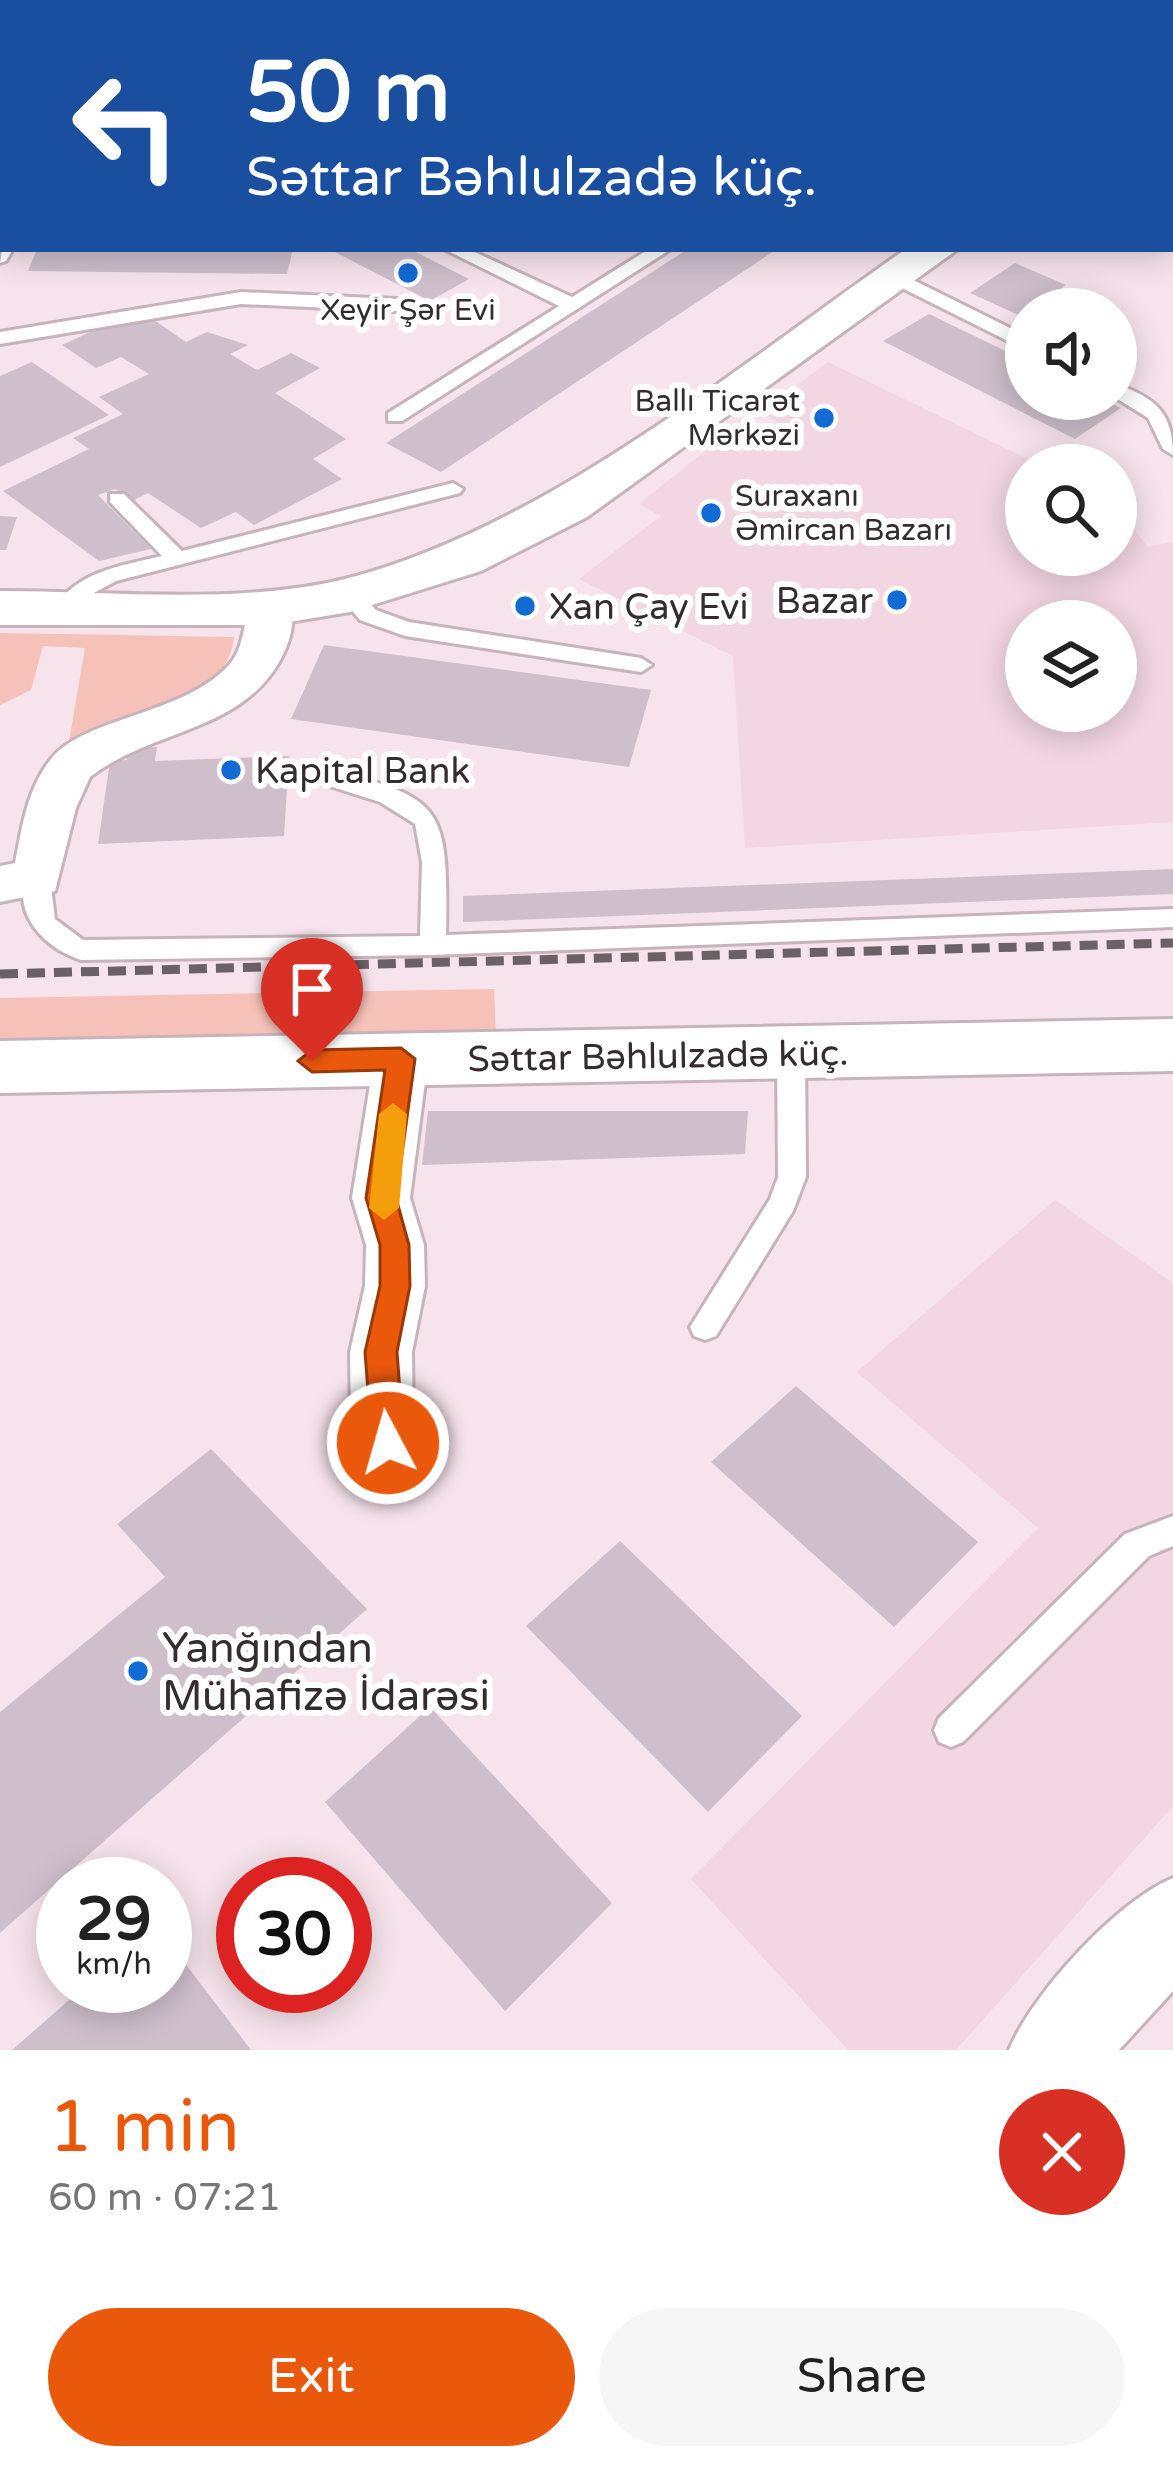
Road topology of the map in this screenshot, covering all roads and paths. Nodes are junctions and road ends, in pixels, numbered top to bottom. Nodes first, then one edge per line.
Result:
1 (459, 252) edge
2 (657, 252) edge
3 (916, 263) edge
4 (573, 305) junction
5 (417, 306) dead end
6 (1005, 329) edge
7 (0, 338) edge
8 (1137, 403) edge
9 (394, 417) dead end
10 (1173, 449) edge
11 (453, 489) dead end
12 (117, 498) dead end
13 (178, 559) junction
14 (350, 595) junction
15 (0, 608) edge
16 (272, 608) junction
17 (64, 610) junction
18 (641, 665) dead end
19 (310, 771) dead end
20 (19, 881) edge
21 (1173, 918) edge
22 (434, 946) junction
23 (1173, 1045) edge
24 (791, 1052) junction
25 (401, 1059) junction
26 (0, 1067) edge
27 (705, 1327) dead end
28 (393, 1467) dead end
29 (1173, 1531) edge
30 (951, 1730) dead end
31 (1173, 1923) edge
32 (1056, 2050) edge

1 - 4 lane
2 - 4 lane
3 - 6 lane
3 - 14 street
4 - 9 lane
5 - 7 lane
8 - 10 lane
11 - 13 lane
12 - 13 lane
13 - 17 lane
14 - 16 street
14 - 18 lane
15 - 17 street
16 - 17 street
16 - 20 street
19 - 22 lane
20 - 22 lane
21 - 22 lane
23 - 24 street, Səttar Bəhlulzadə küç.
24 - 25 street, Səttar Bəhlulzadə küç.
24 - 27 lane
25 - 26 street, Səttar Bəhlulzadə küç.
25 - 28 street
29 - 30 lane
31 - 32 street

